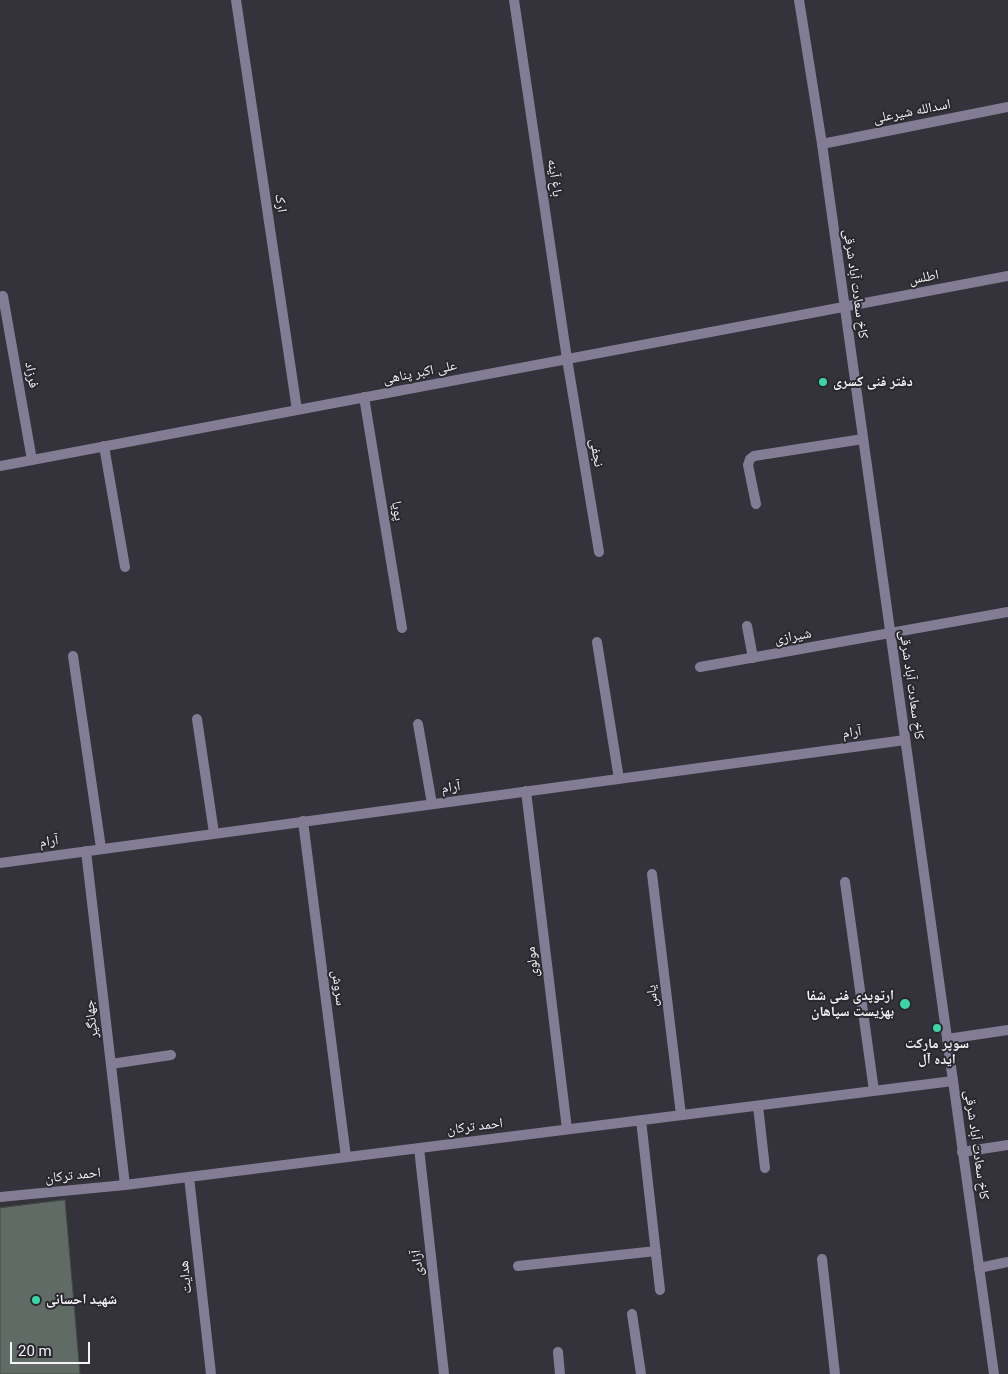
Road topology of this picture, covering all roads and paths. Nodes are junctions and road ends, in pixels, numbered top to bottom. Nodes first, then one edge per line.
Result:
1 (236, 0) edge
2 (514, 0) edge
3 (798, 0) edge
4 (1008, 107) edge
5 (822, 144) junction
6 (1008, 279) edge
7 (2, 296) dead end
8 (844, 307) junction
9 (567, 359) junction
10 (364, 397) junction
11 (297, 410) junction
12 (863, 439) junction
13 (104, 446) junction
14 (32, 460) junction
15 (0, 466) edge
16 (756, 504) dead end
17 (599, 552) dead end
18 (125, 567) dead end
19 (1008, 612) edge
20 (747, 626) dead end
21 (402, 628) dead end
22 (890, 634) junction
23 (597, 642) dead end
24 (74, 656) dead end
25 (753, 658) junction
26 (700, 667) dead end
27 (197, 719) dead end
28 (418, 724) dead end
29 (905, 740) junction
30 (619, 779) junction
31 (526, 791) junction
32 (432, 804) junction
33 (303, 821) junction
34 (214, 834) junction
35 (101, 848) junction
36 (86, 851) junction
37 (0, 863) edge
38 (652, 874) dead end
39 (845, 882) dead end
40 (1008, 1030) edge
41 (947, 1039) junction
42 (171, 1056) dead end
43 (111, 1064) junction
44 (953, 1081) junction
45 (874, 1091) junction
46 (758, 1106) junction
47 (680, 1116) junction
48 (640, 1120) junction
49 (567, 1129) junction
50 (1008, 1145) edge
51 (419, 1148) junction
52 (962, 1152) junction
53 (346, 1157) junction
54 (765, 1168) dead end
55 (189, 1177) junction
56 (125, 1185) junction
57 (0, 1197) edge
58 (656, 1251) junction
59 (822, 1259) dead end
60 (1008, 1262) edge
61 (518, 1266) dead end
62 (979, 1268) junction
63 (660, 1290) dead end
64 (632, 1314) dead end
65 (558, 1352) dead end
66 (211, 1374) edge
67 (444, 1374) edge
68 (560, 1374) edge
69 (640, 1374) edge
70 (835, 1374) edge
71 (994, 1374) edge

1 - 11 street, ارک
2 - 9 street, باغ آینه
3 - 5 street, کاخ سعادت آباد شرقی
4 - 5 street, اسدالله شیرعلی
5 - 8 street, کاخ سعادت آباد شرقی
6 - 8 street, اطلس
7 - 14 street, فرزاد
8 - 9 street, علی اکبر پناهی
8 - 12 street, کاخ سعادت آباد شرقی
9 - 10 street, علی اکبر پناهی
9 - 17 street, نجفی
10 - 11 street, علی اکبر پناهی
10 - 21 street, پویا
11 - 13 street, علی اکبر پناهی
12 - 16 street
12 - 22 street, کاخ سعادت آباد شرقی
13 - 14 street, علی اکبر پناهی
13 - 18 street
14 - 15 street, علی اکبر پناهی
19 - 22 street, شیرازی
20 - 25 street
22 - 25 street, شیرازی
22 - 29 street, کاخ سعادت آباد شرقی
23 - 30 street
24 - 35 street
25 - 26 street, شیرازی
27 - 34 street
28 - 32 street
29 - 30 street, آرام
29 - 41 street, کاخ سعادت آباد شرقی
30 - 31 street, آرام
31 - 32 street, آرام
31 - 49 street, مولوی
32 - 33 street, آرام
33 - 34 street, آرام
33 - 53 street, سروش
34 - 35 street, آرام
35 - 36 street, آرام
36 - 37 street, آرام
36 - 43 street, جهانگیر
38 - 47 street, یاس
39 - 45 street
40 - 41 street
41 - 44 street, کاخ سعادت آباد شرقی
42 - 43 street
43 - 56 street, جهانگیر
44 - 45 street, احمد ترکان
44 - 52 street, کاخ سعادت آباد شرقی
45 - 46 street, احمد ترکان
46 - 47 street, احمد ترکان
46 - 54 street
47 - 48 street, احمد ترکان
48 - 49 street, احمد ترکان
48 - 58 street
49 - 51 street, احمد ترکان
50 - 52 street
51 - 53 street, احمد ترکان
51 - 67 street, آزادی
52 - 62 street, کاخ سعادت آباد شرقی
53 - 55 street, احمد ترکان
55 - 56 street, احمد ترکان
55 - 66 street, هدایت
56 - 57 street, احمد ترکان
58 - 61 street
58 - 63 street
59 - 70 street
60 - 62 street
62 - 71 street, کاخ سعادت آباد شرقی
64 - 69 street
65 - 68 street

